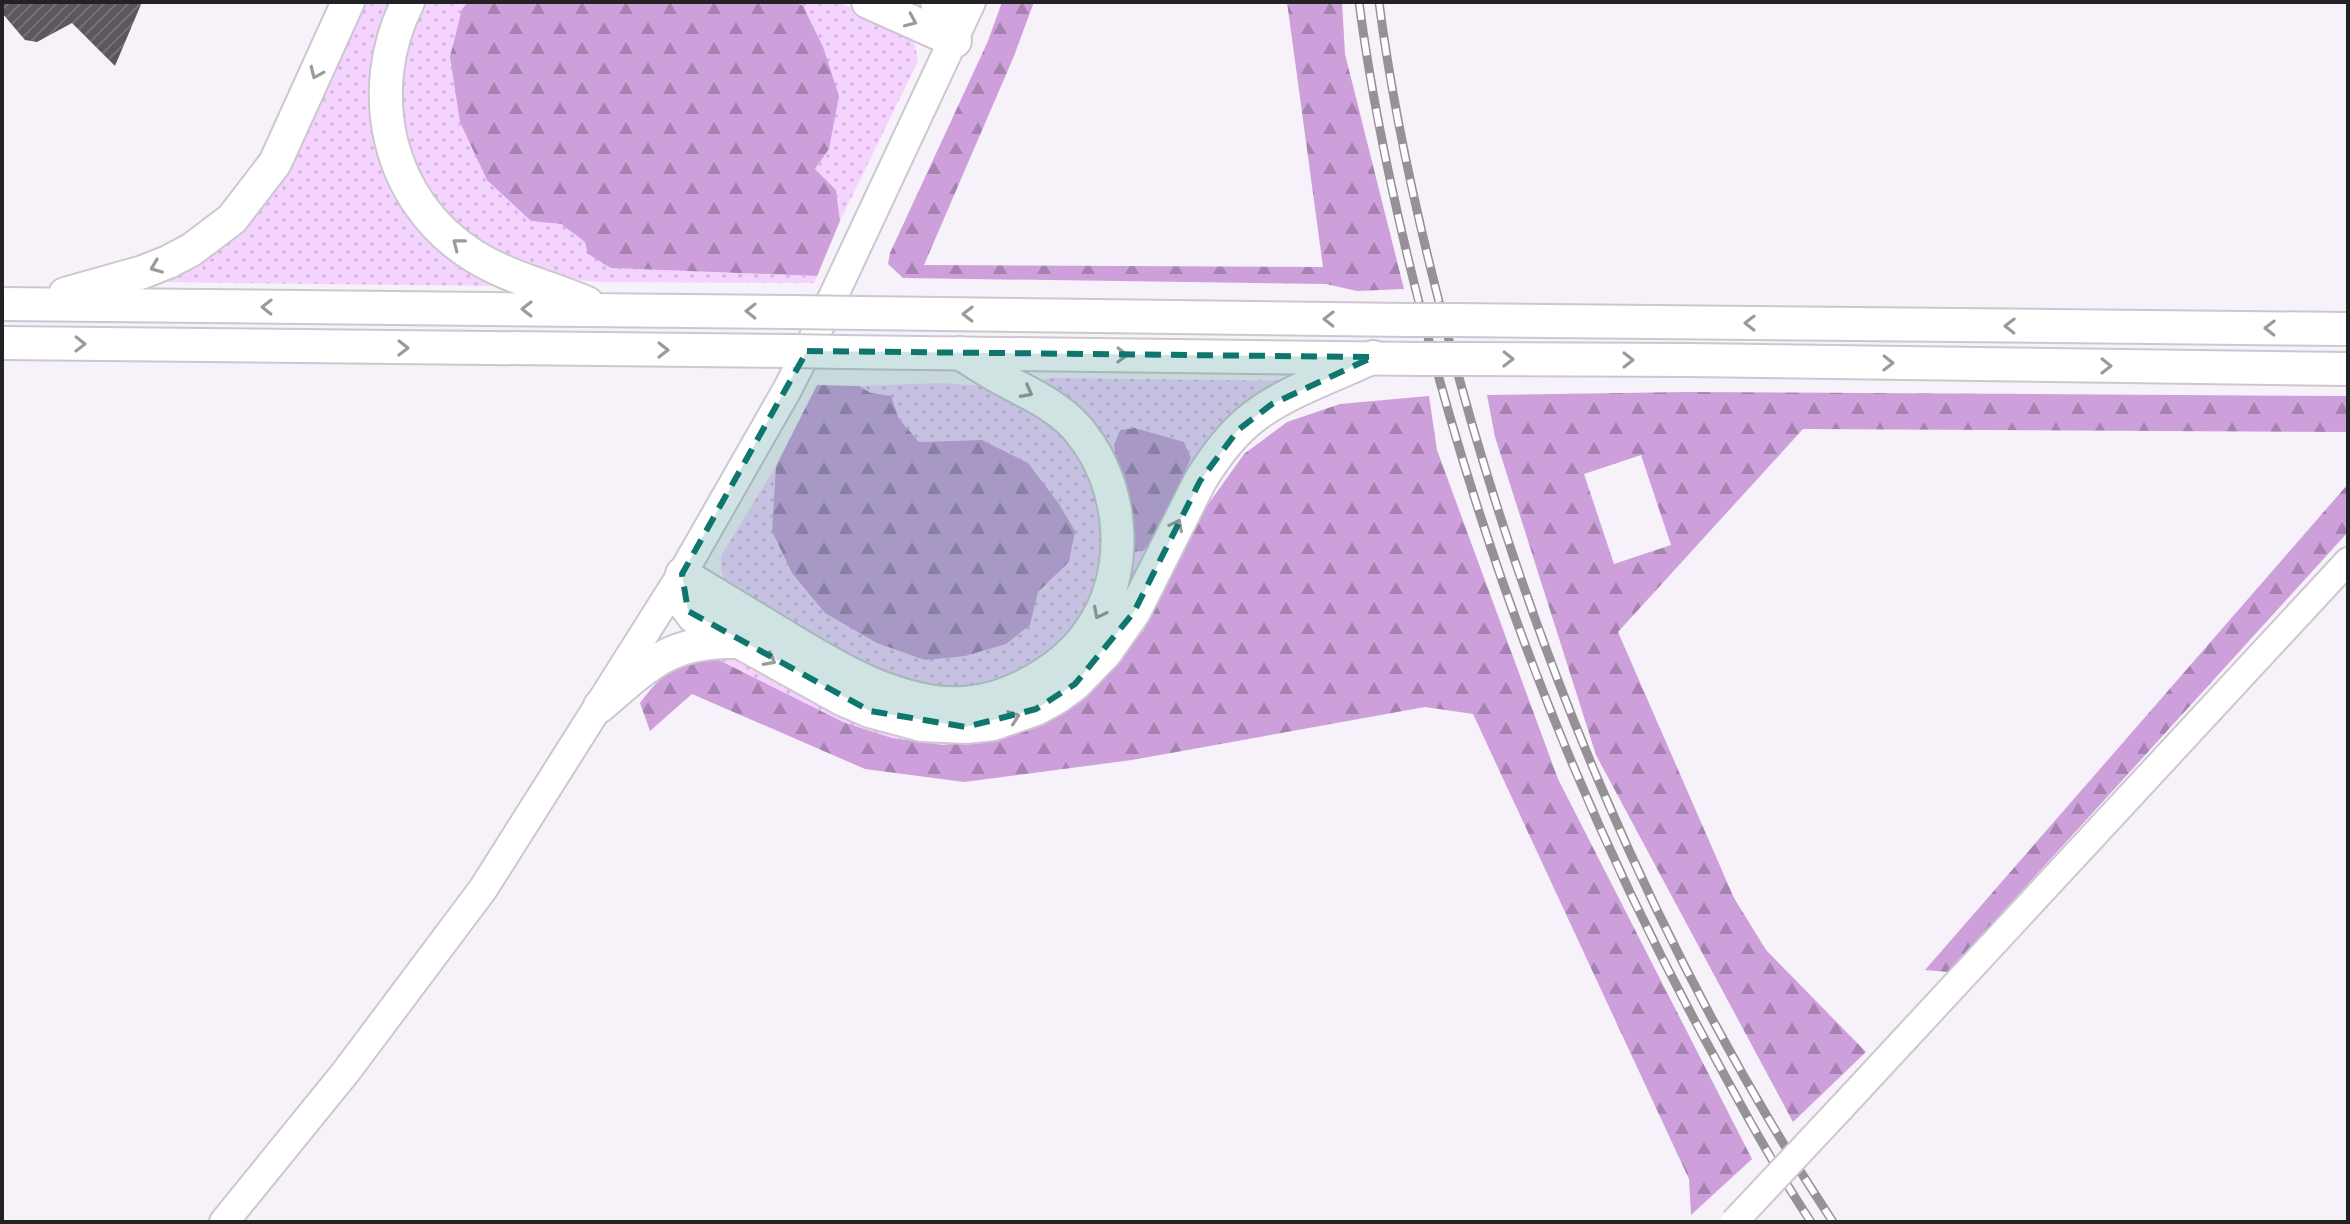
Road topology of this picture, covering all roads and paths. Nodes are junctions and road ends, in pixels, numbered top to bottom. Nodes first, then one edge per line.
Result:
1 (348, 2) edge
2 (408, 2) edge
3 (868, 2) edge
4 (937, 2) edge
5 (971, 2) edge
6 (955, 41) junction
7 (17, 304) edge
8 (605, 310) junction
9 (2348, 329) edge
10 (2, 343) edge
11 (960, 353) junction
12 (1373, 357) junction
13 (2348, 369) edge
14 (2348, 561) edge
15 (682, 574) junction
16 (736, 642) junction
17 (600, 706) junction
18 (224, 1222) edge
19 (1734, 1222) edge

1 -> 7 highway
8 -> 2 highway
3 -> 6 highway
4 - 6 highway
5 - 6 main road
6 - 15 main road
8 -> 7 highway
9 -> 8 highway, bridge
10 -> 11 highway, bridge
11 -> 12 highway
11 -> 15 highway
12 -> 13 highway, bridge
16 -> 12 highway
14 - 19 street, bridge
15 - 16 highway
15 - 17 main road
16 - 17 highway
17 - 18 main road

